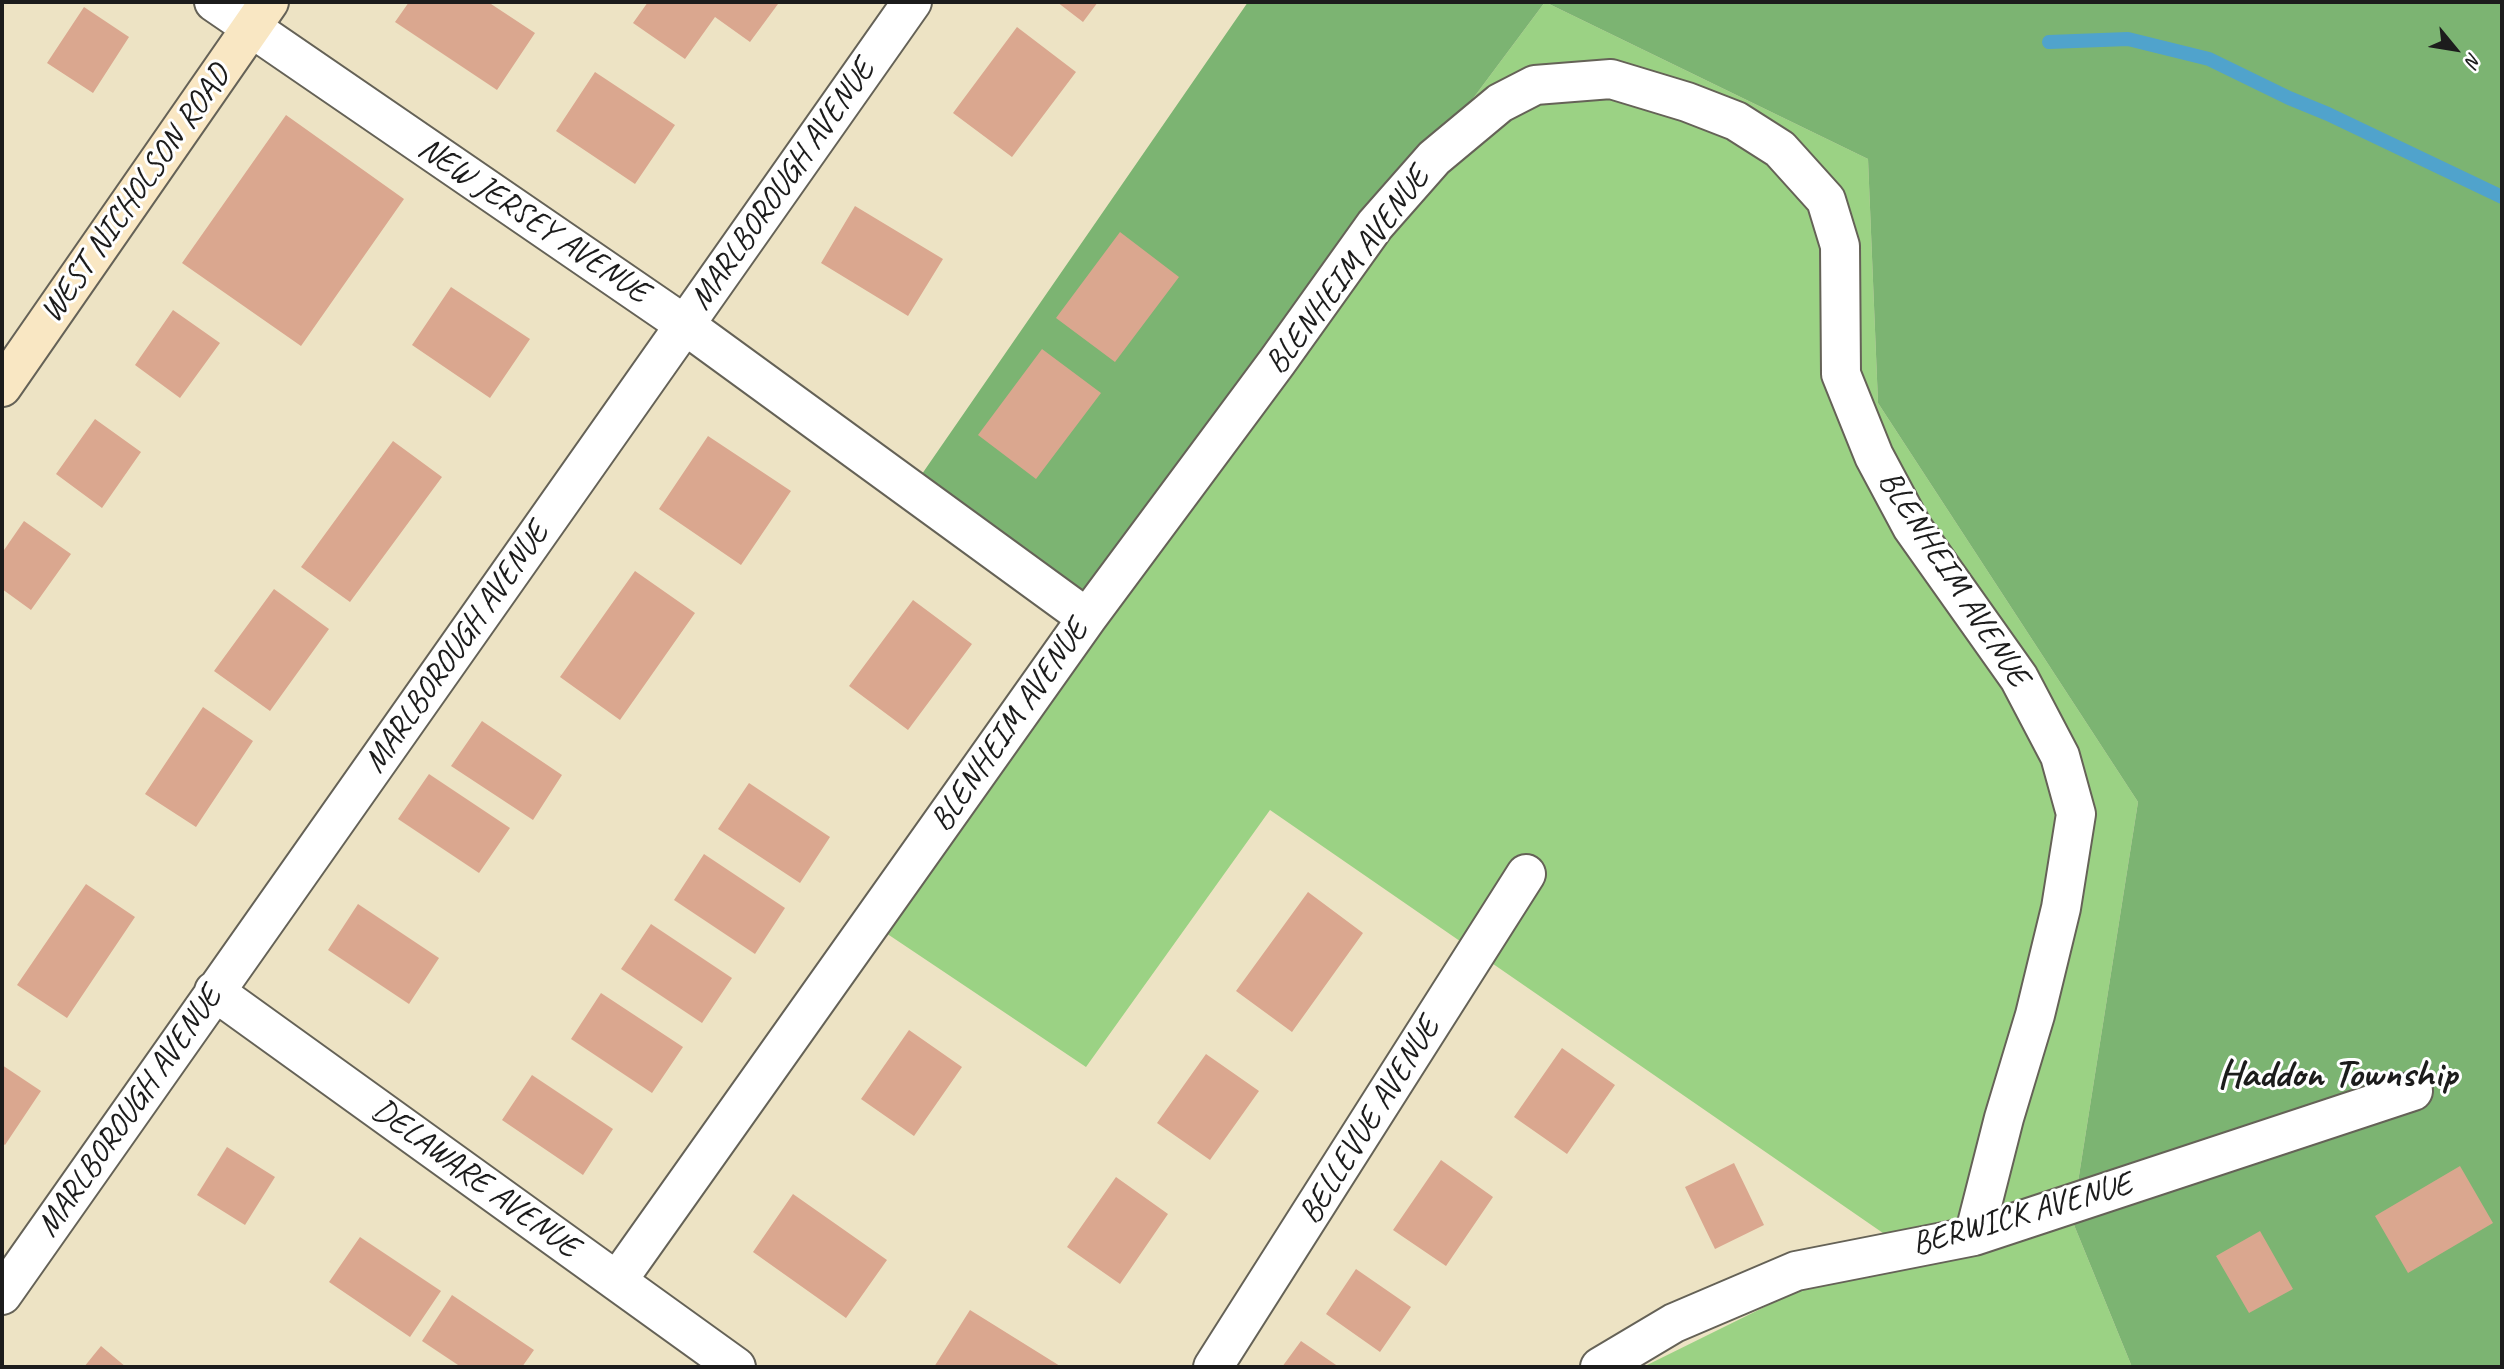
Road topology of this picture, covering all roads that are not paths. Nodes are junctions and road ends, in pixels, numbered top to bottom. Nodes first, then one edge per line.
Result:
1 (214, 2) edge
2 (912, 2) edge
3 (260, 15) edge
4 (685, 325) junction
5 (2, 387) edge
6 (1087, 618) junction
7 (1526, 874) dead end
8 (215, 991) junction
9 (2413, 1091) dead end
10 (1974, 1236) junction
11 (617, 1281) junction
12 (2, 1295) edge
13 (736, 1367) edge
14 (1213, 1367) edge
15 (1600, 1367) edge

1 - 3 street, NEW JERSEY AVENUE
2 - 4 street, MARLBOROUGH AVENUE
3 - 4 street, NEW JERSEY AVENUE
3 - 5 main road, WEST NICHOLSON ROAD
4 - 6 street, NEW JERSEY AVENUE
4 - 8 street, MARLBOROUGH AVENUE
6 - 10 street, BLENHEIM AVENUE
6 - 11 street, BLENHEIM AVENUE
7 - 14 street, BELLEVUE AVENUE
8 - 11 street, DELAWARE AVENUE
8 - 12 street, MARLBOROUGH AVENUE
9 - 10 street, BERWICK AVENUE
10 - 15 street, BERWICK AVENUE
11 - 13 street, DELAWARE AVENUE

